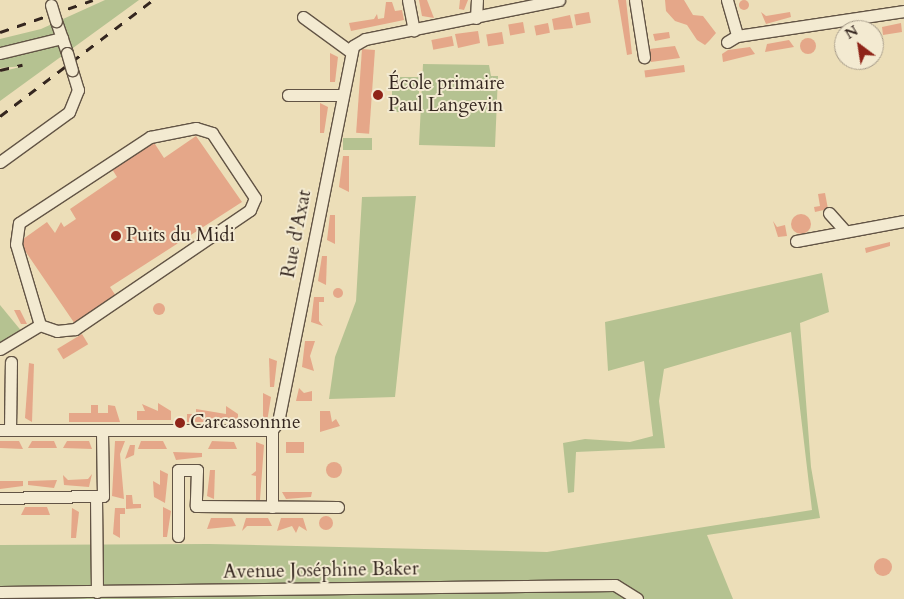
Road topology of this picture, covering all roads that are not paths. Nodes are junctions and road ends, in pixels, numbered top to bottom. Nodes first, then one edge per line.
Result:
1 (408, 0) edge
2 (477, 0) edge
3 (559, 0) edge
4 (635, 0) edge
5 (727, 0) edge
6 (50, 3) edge
7 (904, 11) edge
8 (303, 17) dead end
9 (476, 18) junction
10 (414, 30) junction
11 (62, 38) junction
12 (353, 48) junction
13 (0, 53) edge
14 (644, 57) dead end
15 (288, 95) dead end
16 (343, 95) junction
17 (0, 162) edge
18 (829, 213) dead end
19 (904, 221) edge
20 (844, 231) junction
21 (796, 241) dead end
22 (40, 324) junction
23 (0, 349) edge
24 (11, 362) dead end
25 (5, 430) edge
26 (272, 430) junction
27 (102, 431) junction
28 (96, 496) junction
29 (0, 498) edge
30 (178, 506) junction
31 (196, 506) junction
32 (272, 506) junction
33 (338, 507) dead end
34 (178, 536) dead end
35 (481, 587) junction
36 (0, 592) edge
37 (93, 592) junction
38 (480, 599) edge
39 (636, 599) edge

1 - 10 street
2 - 9 street
3 - 9 street
4 - 14 street
5 - 7 street
6 - 11 street, bridge
8 - 12 street
9 - 10 street
10 - 12 street
11 - 13 street
11 - 17 street, bridge
12 - 16 street, Rue d'Axat
15 - 16 street
16 - 26 street, Rue d'Axat
18 - 20 street
19 - 20 street
20 - 21 street
22 - 22 street
22 - 23 street
24 - 25 street
25 - 27 street
26 - 27 street
26 - 32 street
27 - 28 street
28 - 29 street
28 - 37 street
30 - 31 street
30 - 31 street
30 - 34 street
31 - 32 street
32 - 33 street
35 - 37 street, Avenue Joséphine Baker
35 - 38 street
35 - 39 street, Avenue Joséphine Baker
36 - 37 street, Avenue Joséphine Baker

